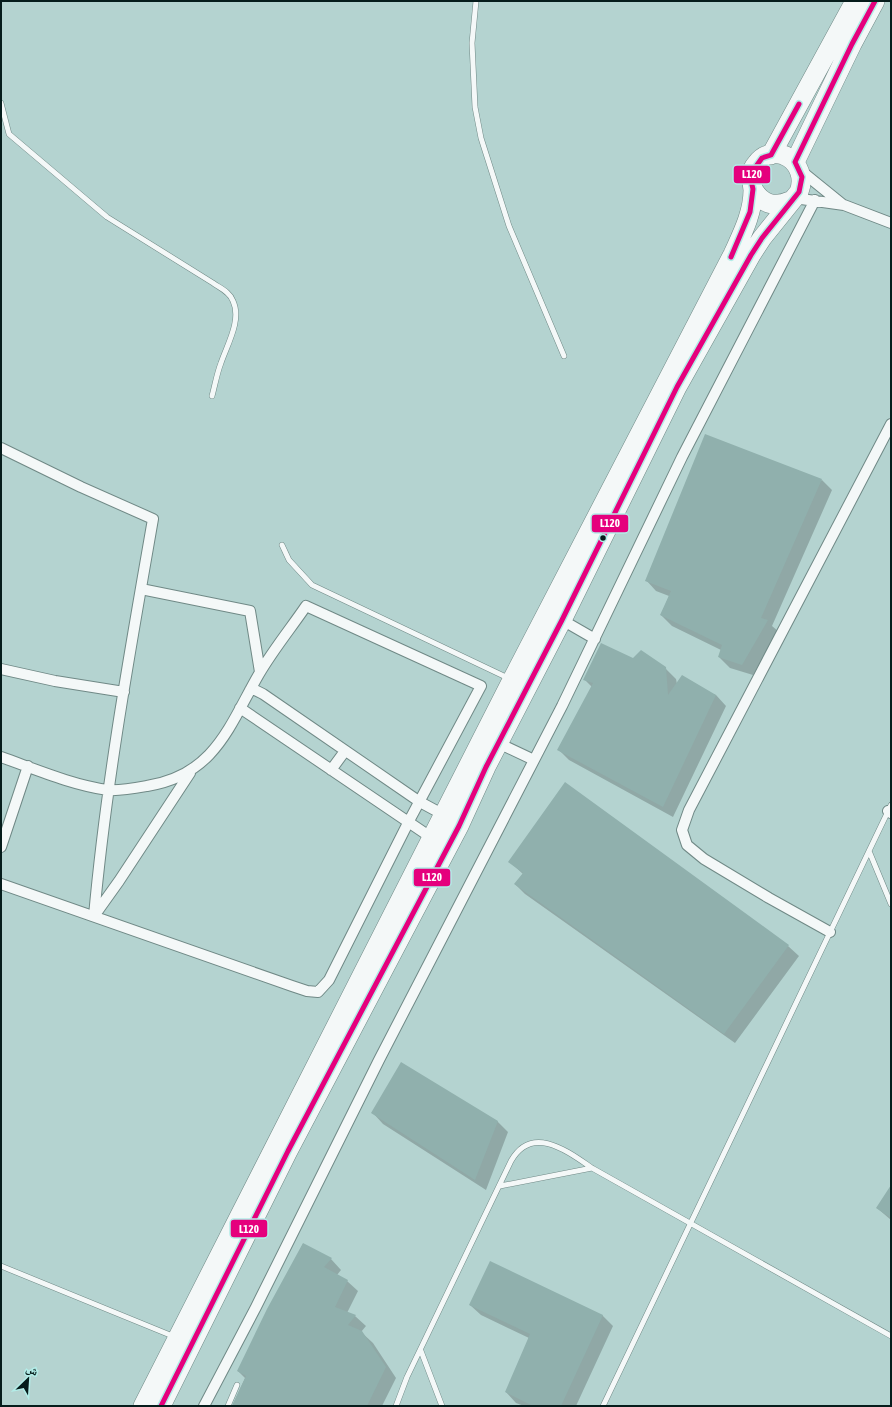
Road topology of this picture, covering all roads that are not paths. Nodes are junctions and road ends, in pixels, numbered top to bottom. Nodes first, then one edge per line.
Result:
1 (476, 1) edge
2 (855, 1) edge
3 (874, 1) edge
4 (1, 103) edge
5 (771, 155) junction
6 (798, 166) junction
7 (753, 189) junction
8 (792, 200) junction
9 (815, 200) junction
10 (844, 205) junction
11 (891, 223) edge
12 (564, 356) dead end
13 (212, 396) dead end
14 (891, 424) edge
15 (1, 448) edge
16 (282, 545) dead end
17 (141, 589) junction
18 (562, 620) junction
19 (595, 639) junction
20 (1, 670) edge
21 (260, 672) junction
22 (512, 680) junction
23 (250, 690) junction
24 (124, 692) junction
25 (240, 708) junction
26 (498, 743) junction
27 (345, 751) junction
28 (1, 757) edge
29 (534, 760) junction
30 (28, 766) junction
31 (331, 770) junction
32 (190, 772) junction
33 (110, 790) junction
34 (420, 802) junction
35 (890, 810) edge
36 (444, 815) junction
37 (409, 821) junction
38 (432, 838) junction
39 (1, 847) edge
40 (869, 851) junction
41 (1, 884) edge
42 (891, 904) edge
43 (94, 916) junction
44 (830, 932) junction
45 (592, 1168) junction
46 (500, 1186) junction
47 (691, 1223) junction
48 (1, 1266) edge
49 (891, 1336) edge
50 (178, 1338) junction
51 (421, 1351) junction
52 (238, 1385) dead end
53 (143, 1406) edge
54 (161, 1406) edge
55 (204, 1406) edge
56 (228, 1406) edge
57 (396, 1406) edge
58 (442, 1406) edge
59 (603, 1406) edge

1 - 12 lane
2 - 5 highway
3 - 6 highway
4 - 13 lane
5 - 6 highway
5 - 7 highway
6 - 8 highway
6 - 10 street
7 - 8 highway
7 - 22 highway
8 - 9 street
8 - 18 highway
9 - 10 street
9 - 19 street
10 - 11 street
14 - 44 street
15 - 17 street
16 - 22 lane
17 - 21 street
17 - 24 street
18 - 19 street
18 - 26 highway
19 - 29 street
20 - 24 street
21 - 23 street
21 - 34 street
22 - 36 highway
23 - 25 street
23 - 27 street
24 - 33 street
25 - 31 street
25 - 32 street
26 - 29 street
26 - 54 highway
27 - 31 street
27 - 34 street
28 - 30 street
29 - 55 street
30 - 33 street
30 - 39 street
31 - 37 street
32 - 33 street
32 - 43 street
33 - 43 street
34 - 36 street
34 - 37 street
35 - 40 lane
36 - 38 highway
37 - 38 street
37 - 43 street
38 - 50 highway
40 - 42 lane
40 - 44 lane
41 - 43 street
44 - 47 lane
45 - 46 lane
45 - 46 lane
45 - 47 lane
46 - 51 lane
47 - 49 lane
47 - 59 lane
48 - 50 lane
50 - 53 highway
51 - 57 lane
51 - 58 lane
52 - 56 lane

